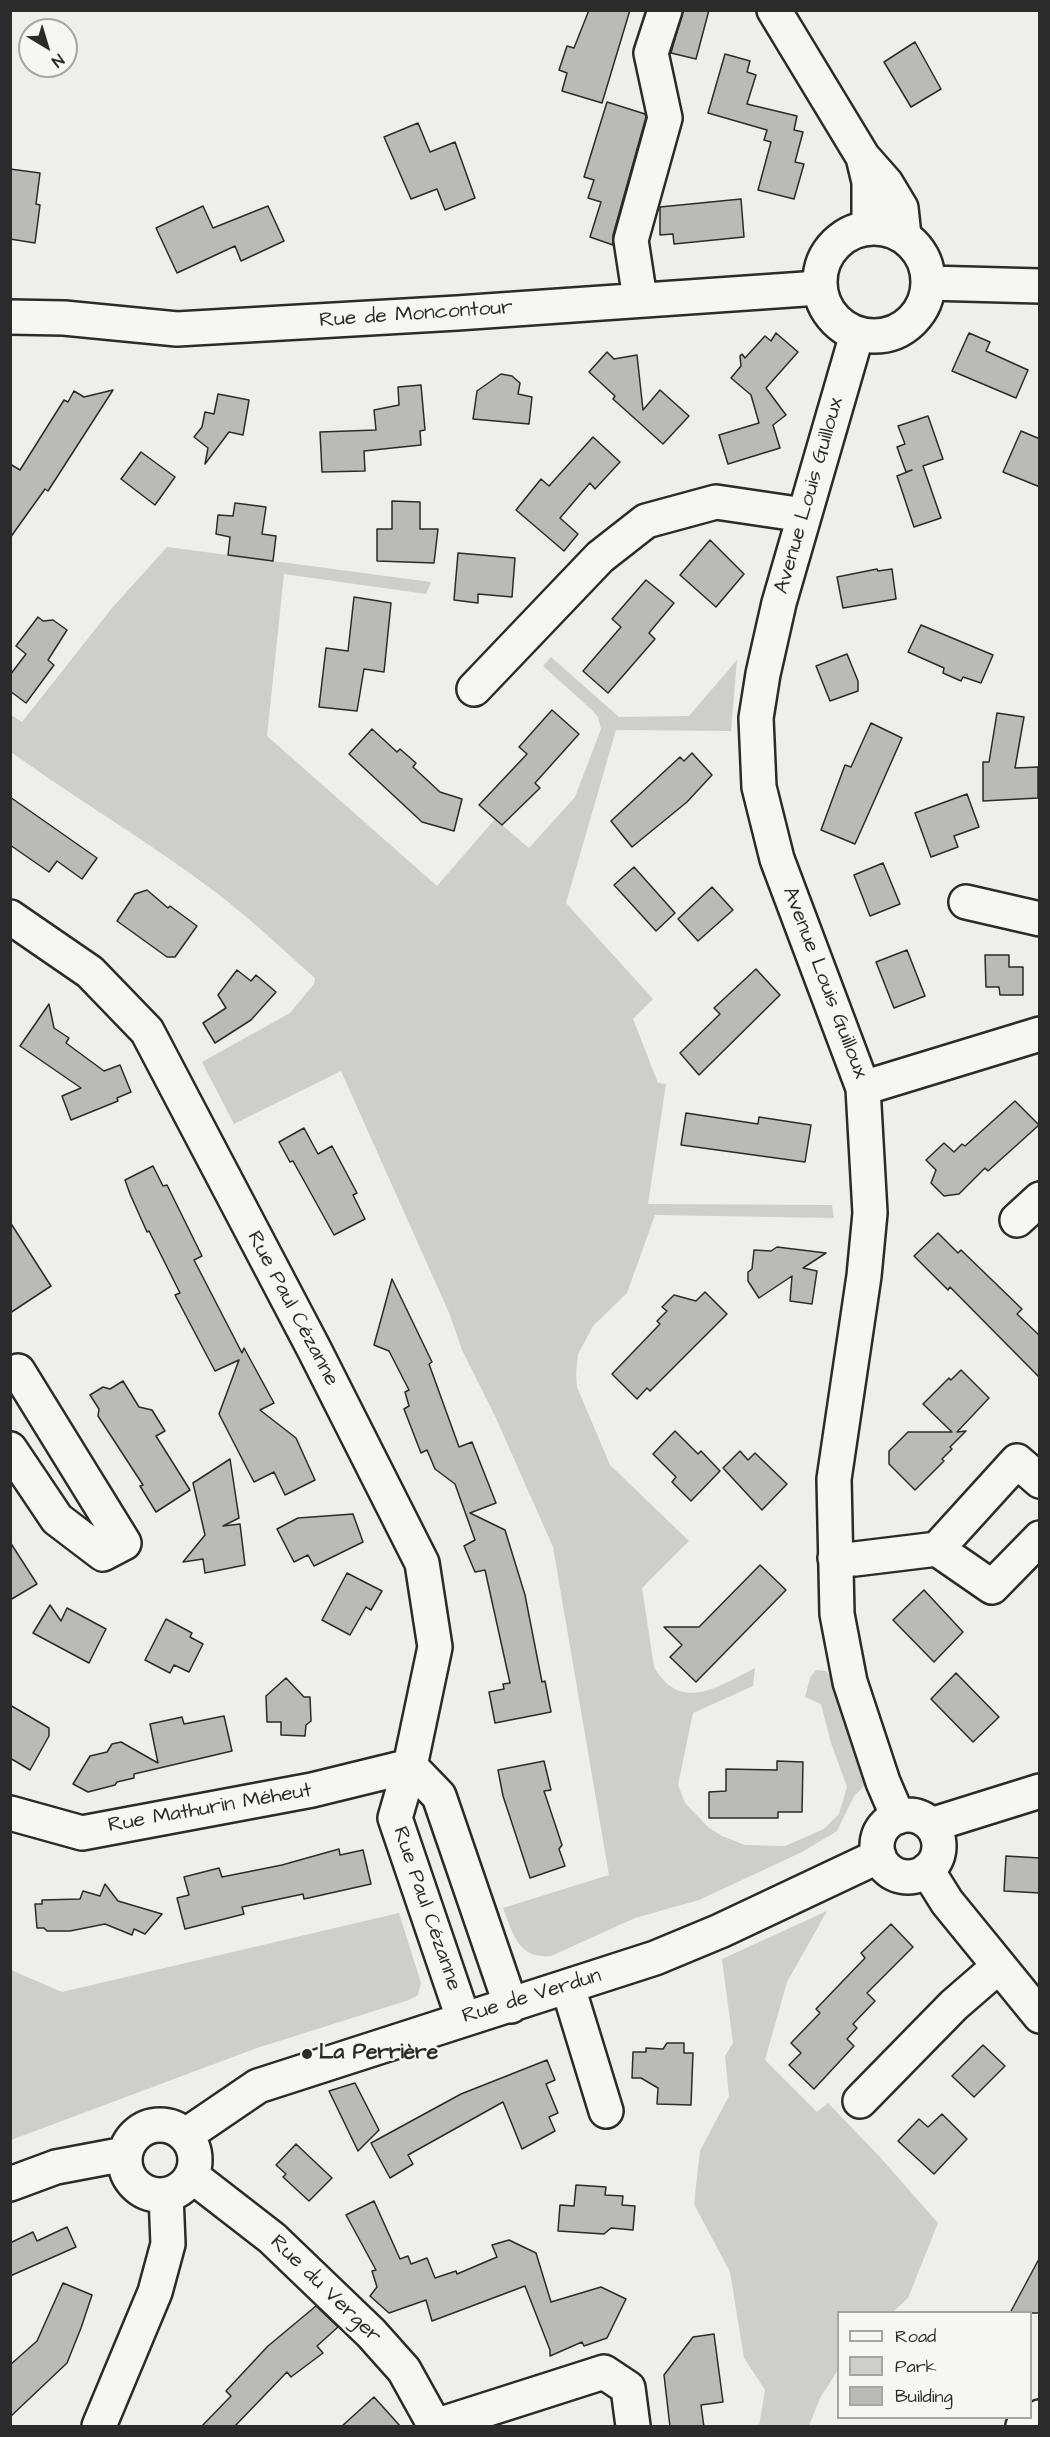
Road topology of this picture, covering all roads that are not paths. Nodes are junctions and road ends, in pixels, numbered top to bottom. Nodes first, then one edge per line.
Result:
1 (665, 10) edge
2 (774, 10) edge
3 (862, 157) junction
4 (869, 228) junction
5 (904, 236) junction
6 (928, 283) junction
7 (1040, 286) edge
8 (819, 288) junction
9 (640, 299) junction
10 (11, 319) edge
11 (857, 334) junction
12 (804, 515) junction
13 (474, 689) dead end
14 (966, 902) dead end
15 (10, 917) edge
16 (1040, 920) edge
17 (1039, 1034) edge
18 (863, 1088) junction
19 (10, 1375) edge
20 (10, 1449) edge
21 (1040, 1481) edge
22 (1040, 1538) edge
23 (937, 1549) junction
24 (835, 1558) junction
25 (410, 1766) junction
26 (1040, 1791) edge
27 (10, 1814) edge
28 (898, 1817) junction
29 (931, 1826) junction
30 (879, 1856) junction
31 (927, 1870) junction
32 (999, 1966) junction
33 (568, 1987) junction
34 (511, 2006) junction
35 (1040, 2016) edge
36 (463, 2018) junction
37 (860, 2101) dead end
38 (606, 2111) dead end
39 (186, 2135) junction
40 (125, 2154) junction
41 (192, 2176) junction
42 (10, 2184) edge
43 (166, 2195) junction
44 (1040, 2417) edge
45 (435, 2426) edge
46 (99, 2427) edge
47 (633, 2427) edge
48 (1023, 2427) edge

1 - 9 street
2 - 3 street
3 - 4 street
3 - 5 street
4 - 5 street
4 - 8 street
5 - 6 street
6 - 7 street
6 - 11 street
8 - 9 street, Rue de Moncontour
8 - 11 street
9 - 10 street, Rue de Moncontour
11 - 12 street, Avenue Louis Guilloux
12 - 13 street
12 - 18 street, Avenue Louis Guilloux
14 - 16 street
15 - 25 street, Rue Paul Cézanne
17 - 18 street
18 - 24 street, Avenue Louis Guilloux
19 - 20 street
21 - 23 street
22 - 23 street
23 - 24 street
24 - 28 street, Avenue Louis Guilloux
25 - 27 street, Rue Mathurin Méheut
25 - 34 street
25 - 36 street, Rue Paul Cézanne
26 - 29 street
28 - 29 street
28 - 30 street
29 - 31 street
30 - 31 street
30 - 33 street, Rue de Verdun
31 - 32 street
32 - 35 street
32 - 37 street
33 - 34 street, Rue de Verdun
33 - 38 street
34 - 36 street, Rue de Verdun
36 - 39 street, Rue de Verdun
39 - 40 street
39 - 41 street
40 - 42 street
40 - 43 street
41 - 43 street
41 - 45 street, Rue du Verger
43 - 46 street
44 - 48 street
45 - 47 street, Rue du Verger

